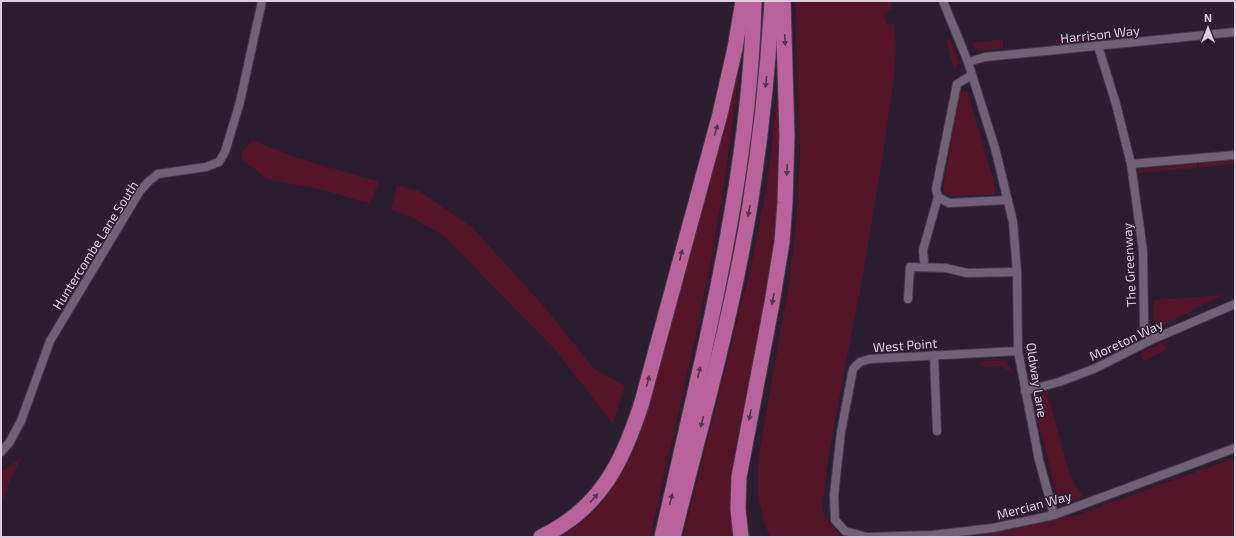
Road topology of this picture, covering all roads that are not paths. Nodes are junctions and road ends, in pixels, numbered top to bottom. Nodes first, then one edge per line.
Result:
1 (262, 1) edge
2 (743, 1) edge
3 (754, 1) edge
4 (772, 1) edge
5 (783, 1) edge
6 (943, 1) edge
7 (1235, 32) edge
8 (1098, 46) junction
9 (968, 62) junction
10 (972, 75) junction
11 (1235, 155) edge
12 (1131, 164) junction
13 (938, 197) junction
14 (1008, 200) junction
15 (924, 261) dead end
16 (1017, 272) junction
17 (908, 299) dead end
18 (1235, 304) edge
19 (1151, 340) junction
20 (1018, 351) junction
21 (934, 355) junction
22 (1025, 391) junction
23 (937, 431) dead end
24 (1235, 448) edge
25 (1, 452) edge
26 (1054, 515) junction
27 (835, 520) joint
28 (541, 537) edge
29 (662, 537) edge
30 (673, 537) edge
31 (741, 537) edge

1 - 25 street, Huntercombe Lane South
28 -> 2 highway
29 -> 3 highway
4 -> 30 highway
5 -> 31 highway
6 - 9 street, Oldway Lane
7 - 8 street, Harrison Way
8 - 9 street, Harrison Way
8 - 12 street, The Greenway
9 - 10 street, Oldway Lane
10 - 13 street
10 - 14 street, Oldway Lane
11 - 12 street
12 - 19 street, The Greenway
13 - 14 street
13 - 15 street
14 - 16 street, Oldway Lane
16 - 17 street
16 - 20 street, Oldway Lane
18 - 19 street, Moreton Way
19 - 22 street, Moreton Way
20 - 21 street, West Point
20 - 22 street, Oldway Lane
21 - 23 street
21 - 27 street, West Point
22 - 26 street, Oldway Lane
24 - 26 street, Mercian Way
26 - 27 street, Mercian Way

